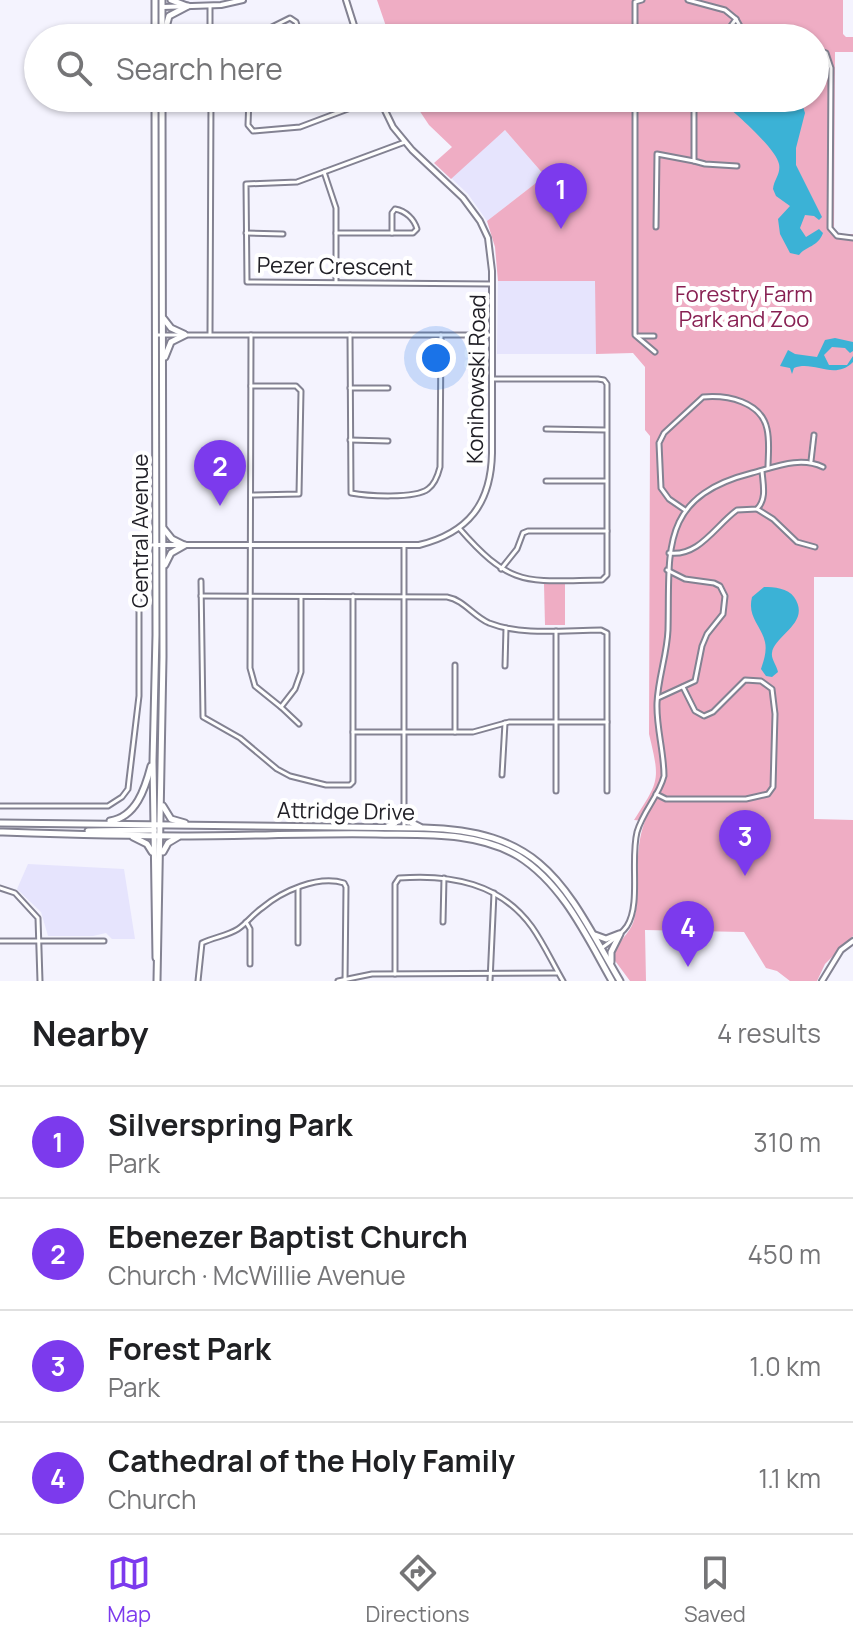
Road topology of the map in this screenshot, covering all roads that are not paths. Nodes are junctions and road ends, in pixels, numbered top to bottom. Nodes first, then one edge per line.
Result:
1 (171, 0) edge
2 (243, 0) edge
3 (346, 0) edge
4 (642, 0) edge
5 (688, 0) edge
6 (159, 4) edge
7 (188, 6) junction
8 (210, 6) junction
9 (736, 19) junction
10 (157, 24) edge
11 (161, 24) edge
12 (167, 24) edge
13 (210, 24) edge
14 (278, 24) edge
15 (297, 24) edge
16 (354, 24) edge
17 (635, 24) edge
18 (732, 24) edge
19 (739, 24) edge
20 (829, 62) edge
21 (155, 112) edge
22 (162, 112) edge
23 (211, 112) edge
24 (248, 112) edge
25 (340, 112) edge
26 (385, 112) edge
27 (635, 112) edge
28 (694, 112) edge
29 (405, 142) junction
30 (694, 161) junction
31 (737, 166) dead end
32 (324, 172) junction
33 (656, 227) dead end
34 (246, 233) junction
35 (336, 233) junction
36 (392, 233) junction
37 (283, 234) dead end
38 (853, 238) edge
39 (336, 284) junction
40 (492, 284) junction
41 (163, 317) junction
42 (156, 335) junction
43 (163, 335) junction
44 (185, 335) junction
45 (210, 335) junction
46 (251, 335) junction
47 (350, 335) junction
48 (441, 335) junction
49 (492, 335) junction
50 (635, 335) junction
51 (654, 336) dead end
52 (655, 352) dead end
53 (163, 362) junction
54 (492, 379) junction
55 (251, 386) junction
56 (350, 388) junction
57 (388, 388) dead end
58 (546, 429) dead end
59 (608, 430) junction
60 (814, 435) dead end
61 (350, 440) junction
62 (388, 441) dead end
63 (811, 461) junction
64 (823, 467) dead end
65 (768, 468) junction
66 (762, 470) junction
67 (546, 481) dead end
68 (608, 481) junction
69 (251, 495) junction
70 (757, 509) junction
71 (686, 511) junction
72 (163, 528) junction
73 (459, 528) junction
74 (607, 531) junction
75 (159, 545) junction
76 (185, 545) junction
77 (251, 546) junction
78 (404, 546) junction
79 (815, 547) dead end
80 (669, 553) junction
81 (501, 569) junction
82 (163, 570) junction
83 (667, 570) junction
84 (201, 581) dead end
85 (201, 596) junction
86 (250, 596) junction
87 (353, 596) junction
88 (301, 597) junction
89 (404, 597) junction
90 (506, 628) junction
91 (556, 630) junction
92 (455, 665) dead end
93 (505, 666) dead end
94 (683, 687) junction
95 (658, 698) junction
96 (281, 707) junction
97 (555, 722) junction
98 (607, 722) junction
99 (505, 723) junction
100 (299, 724) dead end
101 (353, 732) junction
102 (404, 732) junction
103 (455, 732) junction
104 (153, 761) junction
105 (502, 775) dead end
106 (556, 791) dead end
107 (607, 791) dead end
108 (656, 794) junction
109 (161, 801) junction
110 (0, 806) edge
111 (404, 811) junction
112 (0, 823) edge
113 (90, 823) junction
114 (161, 825) junction
115 (192, 825) junction
116 (386, 828) junction
117 (424, 828) junction
118 (155, 831) junction
119 (404, 831) junction
120 (0, 832) edge
121 (79, 833) junction
122 (128, 835) junction
123 (183, 836) junction
124 (154, 856) junction
125 (161, 857) junction
126 (444, 878) junction
127 (0, 888) edge
128 (298, 888) junction
129 (494, 893) junction
130 (246, 922) junction
131 (443, 922) dead end
132 (592, 933) junction
133 (620, 934) junction
134 (0, 941) edge
135 (40, 941) junction
136 (104, 941) dead end
137 (853, 941) edge
138 (298, 943) dead end
139 (598, 950) junction
140 (157, 963) junction
141 (250, 964) dead end
142 (611, 967) junction
143 (558, 973) junction
144 (395, 974) junction
145 (490, 974) junction
146 (345, 980) edge
147 (40, 981) edge
148 (157, 981) edge
149 (198, 981) edge
150 (338, 981) edge
151 (490, 981) edge
152 (563, 981) edge
153 (612, 981) edge
154 (620, 981) edge
155 (822, 981) edge

1 - 7 main road
2 - 8 street
3 - 16 street
4 - 17 street
5 - 9 street
6 - 7 street
6 - 10 main road
6 - 11 main road
7 - 8 street
7 - 12 main road
8 - 13 street
9 - 18 street
9 - 19 street
14 - 15 street
20 - 38 street
21 - 42 main road, Central Avenue
22 - 41 main road, Central Avenue
23 - 45 street
24 - 25 street
26 - 29 street, Konihowski Road
27 - 50 street
28 - 30 street
29 - 32 street, Pezer Crescent
29 - 40 street, Konihowski Road
30 - 31 street
30 - 33 street
32 - 34 street, Pezer Crescent
32 - 35 street
34 - 37 street
34 - 39 street, Pezer Crescent
35 - 36 street
35 - 39 street
36 - 36 street
39 - 40 street, Pezer Crescent
40 - 49 street, Konihowski Road
41 - 43 main road, Central Avenue
41 - 44 main road
42 - 43 street
42 - 75 main road, Central Avenue
43 - 44 street
43 - 53 main road, Central Avenue
44 - 45 street
44 - 53 main road
45 - 46 street
46 - 47 street
46 - 55 street
47 - 48 street
47 - 56 street
48 - 49 street
48 - 61 street
49 - 54 street, Konihowski Road
50 - 51 street
50 - 52 street
53 - 72 main road, Central Avenue
54 - 59 street
54 - 73 street, Konihowski Road
55 - 69 street
55 - 69 street
56 - 57 street
56 - 61 street
58 - 59 street
59 - 68 street
60 - 63 street
61 - 62 street
63 - 64 street
63 - 65 street
65 - 66 street
65 - 71 street
66 - 70 street
66 - 71 street
67 - 68 street
68 - 74 street
69 - 77 street
70 - 79 street
70 - 80 street
71 - 80 street
72 - 75 main road, Central Avenue
72 - 76 main road
73 - 78 street
73 - 81 street
74 - 81 street
74 - 81 street
75 - 76 street
75 - 82 main road, Central Avenue
75 - 104 main road, Central Avenue
75 - 110 street
76 - 77 street
76 - 82 main road
77 - 78 street
77 - 86 street
78 - 89 street
80 - 83 street
82 - 109 main road, Central Avenue
83 - 94 street
83 - 95 street
84 - 85 street
85 - 86 street
85 - 101 street
86 - 88 street
86 - 96 street
87 - 88 street
87 - 89 street
87 - 101 street
88 - 96 street
89 - 90 street
89 - 102 street
90 - 91 street
90 - 93 street
91 - 97 street
91 - 98 street
92 - 103 street
94 - 95 street
94 - 108 street
95 - 108 street
96 - 100 street
97 - 98 street
97 - 99 street
97 - 106 street
98 - 107 street
99 - 103 street
99 - 105 street
101 - 102 street
102 - 103 street
102 - 111 street
104 - 113 main road
104 - 118 main road, Central Avenue
108 - 133 street
109 - 114 main road, Central Avenue
109 - 115 main road
111 - 116 main road
111 - 117 main road
111 - 119 street
112 - 113 main road, Attridge Drive
113 - 118 main road, Attridge Drive
114 - 115 main road, Attridge Drive
114 - 118 main road, Central Avenue
114 - 118 main road, Attridge Drive
115 - 116 main road, Attridge Drive
116 - 119 main road, Attridge Drive
117 - 119 main road, Attridge Drive
117 - 132 main road, Attridge Drive
118 - 121 main road
118 - 122 main road, Attridge Drive
118 - 123 main road, Attridge Drive
118 - 124 main road, Central Avenue
118 - 125 main road, Central Avenue
119 - 123 main road, Attridge Drive
119 - 139 main road, Attridge Drive
120 - 121 main road, Attridge Drive
121 - 122 main road, Attridge Drive
122 - 124 main road
123 - 125 main road
124 - 140 main road, Central Avenue
125 - 140 main road, Central Avenue
126 - 129 street
126 - 131 street
126 - 144 street
127 - 135 street
128 - 130 street
128 - 138 street
128 - 146 street
129 - 143 street
129 - 145 street
130 - 141 street
130 - 149 street
132 - 133 main road
132 - 139 main road, Attridge Drive
133 - 139 street
133 - 142 main road
134 - 135 street
135 - 136 street
135 - 147 street
137 - 155 street
139 - 142 main road, Attridge Drive
139 - 153 main road, Attridge Drive
140 - 148 main road, Central Avenue
142 - 154 main road, Attridge Drive
143 - 145 street
143 - 152 street
144 - 145 street
144 - 146 street
145 - 151 street
146 - 150 street

